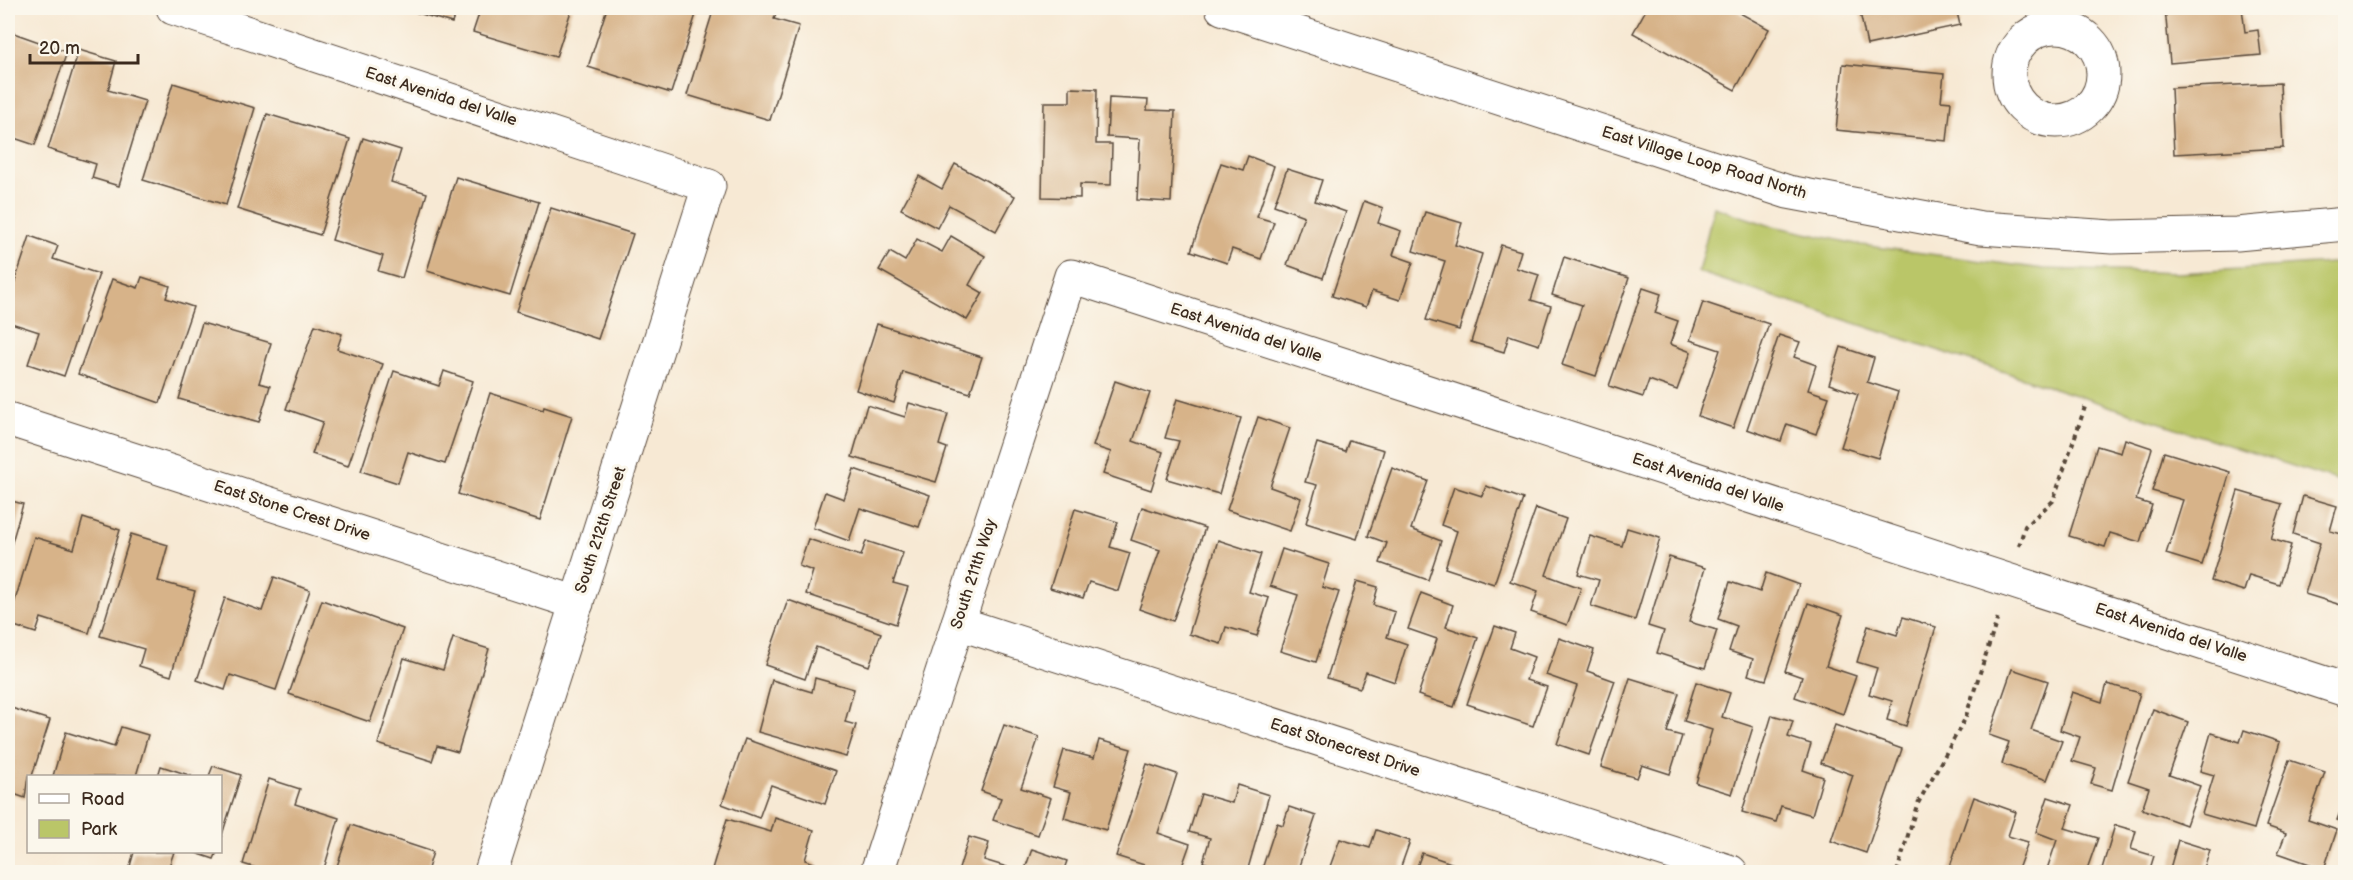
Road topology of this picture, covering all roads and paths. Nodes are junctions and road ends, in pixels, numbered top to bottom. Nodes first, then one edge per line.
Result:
1 (173, 8) edge
2 (1222, 8) edge
3 (709, 186) joint
4 (2346, 224) edge
5 (1071, 276) joint
6 (2085, 407) dead end
7 (8, 419) edge
8 (2009, 581) junction
9 (577, 603) junction
10 (958, 623) junction
11 (2346, 690) edge
12 (491, 873) edge
13 (877, 873) edge
14 (1731, 873) edge
15 (1898, 873) edge

1 - 3 street, East Avenida del Valle
2 - 4 street, East Village Loop Road North
3 - 9 street, South 212th Street
5 - 8 street, East Avenida del Valle
5 - 10 street, South 211th Way
6 - 8 path
7 - 9 street, East Stone Crest Drive
8 - 11 street, East Avenida del Valle
8 - 15 path
9 - 12 street, South 212th Street
10 - 13 street, South 211th Way
10 - 14 street, East Stonecrest Drive

